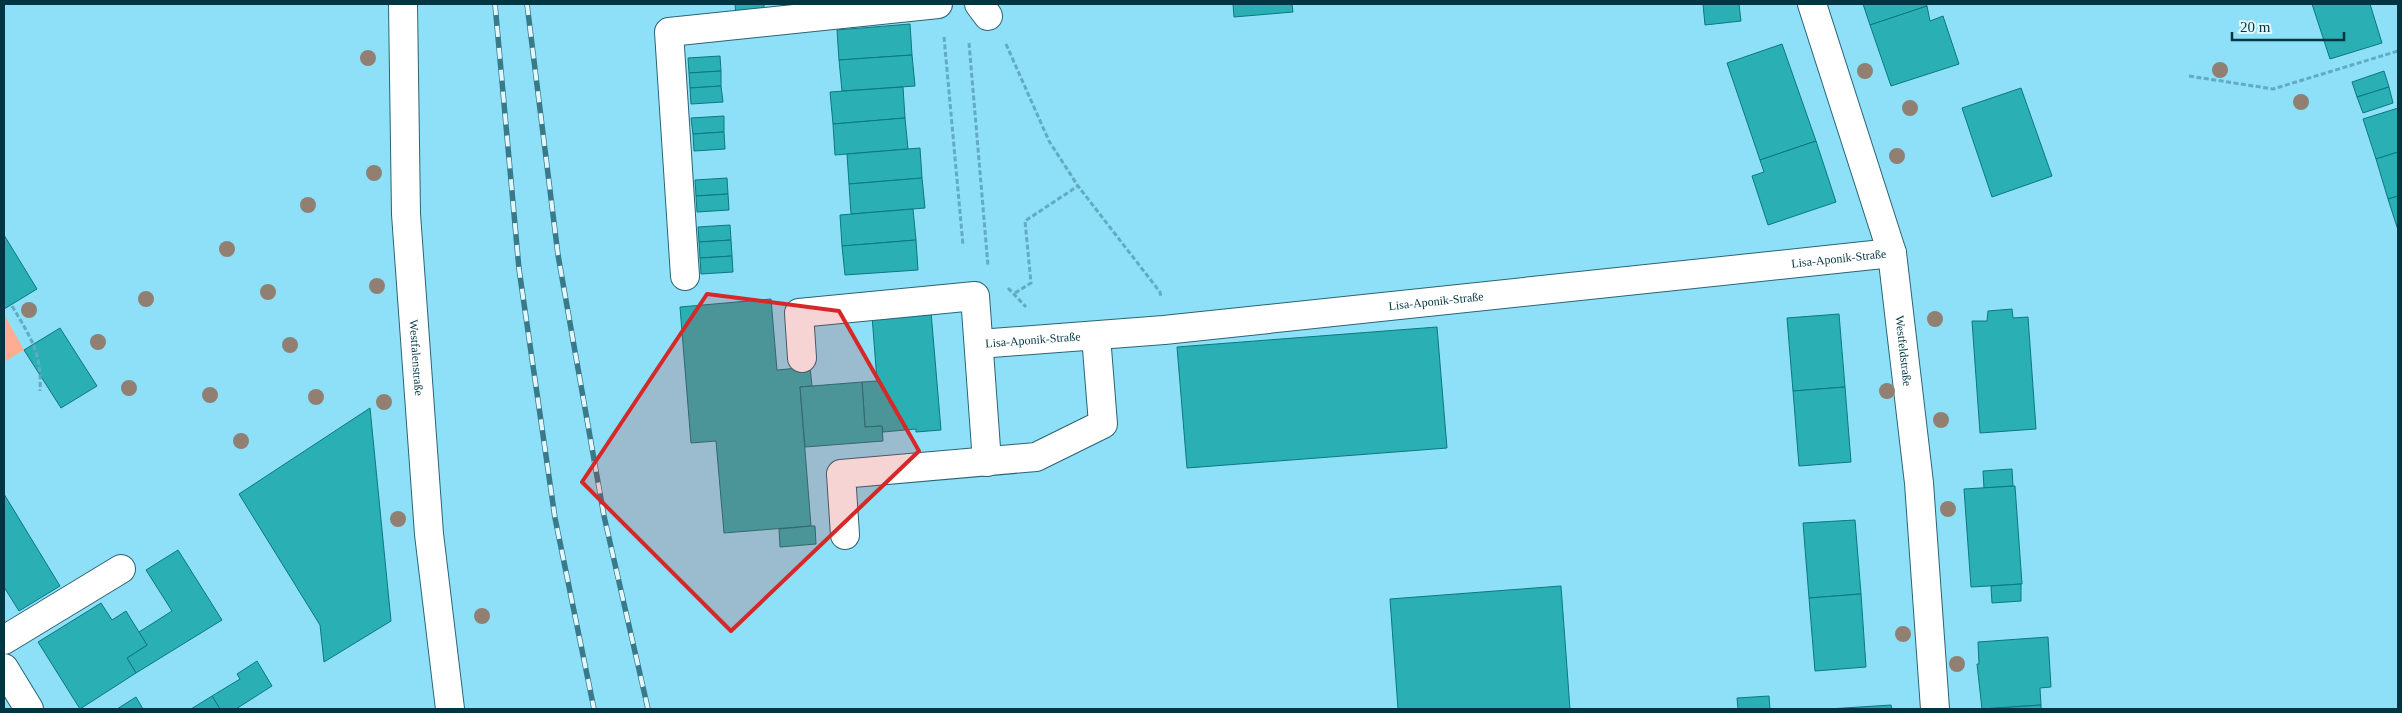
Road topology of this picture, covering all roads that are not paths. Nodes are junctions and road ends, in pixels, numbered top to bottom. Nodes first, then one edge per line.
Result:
1 (402, 4) edge
2 (938, 4) edge
3 (1812, 4) edge
4 (1892, 253) junction
5 (685, 276) dead end
6 (1096, 336) junction
7 (979, 344) junction
8 (802, 358) dead end
9 (987, 462) junction
10 (845, 535) dead end
11 (121, 570) dead end
12 (4, 640) edge
13 (4, 668) edge
14 (29, 709) edge
15 (450, 709) edge
16 (1934, 709) edge

1 - 15 street, Westfalenstraße
2 - 5 street
3 - 4 street, Westfeldstraße
4 - 6 street, Lisa-Aponik-Straße
4 - 16 street, Westfeldstraße
6 - 7 street, Lisa-Aponik-Straße
6 - 9 street
7 - 8 street
7 - 9 street
9 - 10 street
11 - 12 street
13 - 14 street

